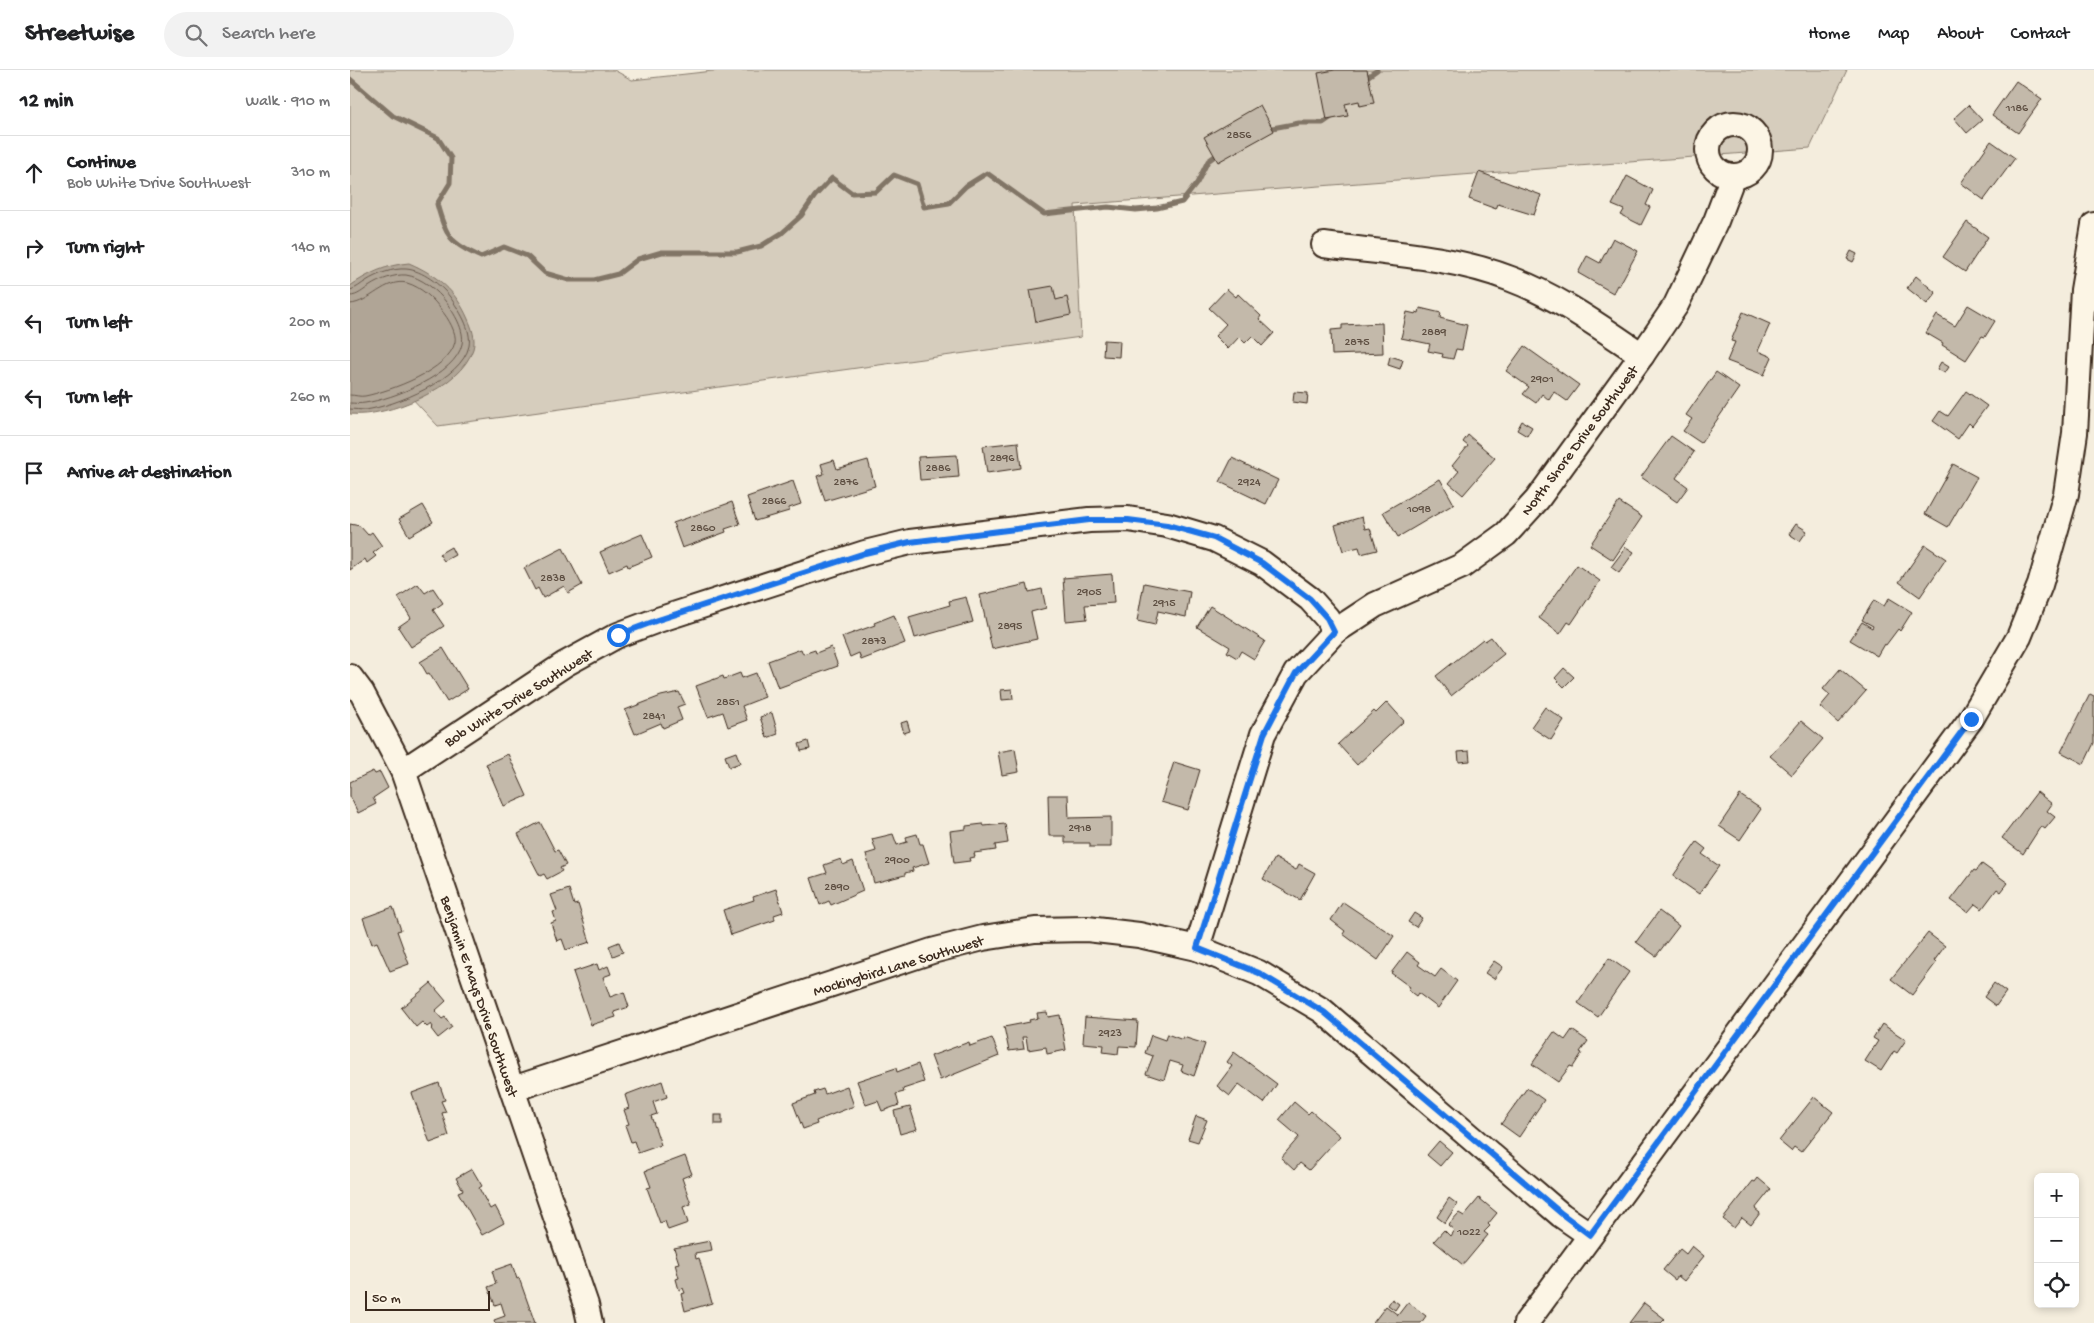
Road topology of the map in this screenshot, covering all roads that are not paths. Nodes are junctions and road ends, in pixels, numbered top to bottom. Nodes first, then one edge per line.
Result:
1 (1733, 176) dead end
2 (2094, 225) edge
3 (1324, 245) dead end
4 (1642, 356) junction
5 (1334, 632) junction
6 (350, 677) edge
7 (403, 771) junction
8 (1197, 948) junction
9 (513, 1090) junction
10 (1590, 1235) junction
11 (590, 1323) edge
12 (1526, 1323) edge

1 - 4 street, North Shore Drive Southwest
2 - 10 street
3 - 4 street
4 - 5 street, North Shore Drive Southwest
5 - 7 street, Bob White Drive Southwest
5 - 8 street, North Shore Drive Southwest
6 - 7 street, Benjamin E Mays Drive Southwest
7 - 9 street, Benjamin E Mays Drive Southwest
8 - 9 street, Mockingbird Lane Southwest
8 - 10 street, Mockingbird Lane Southwest
9 - 11 street, Benjamin E Mays Drive Southwest
10 - 12 street

